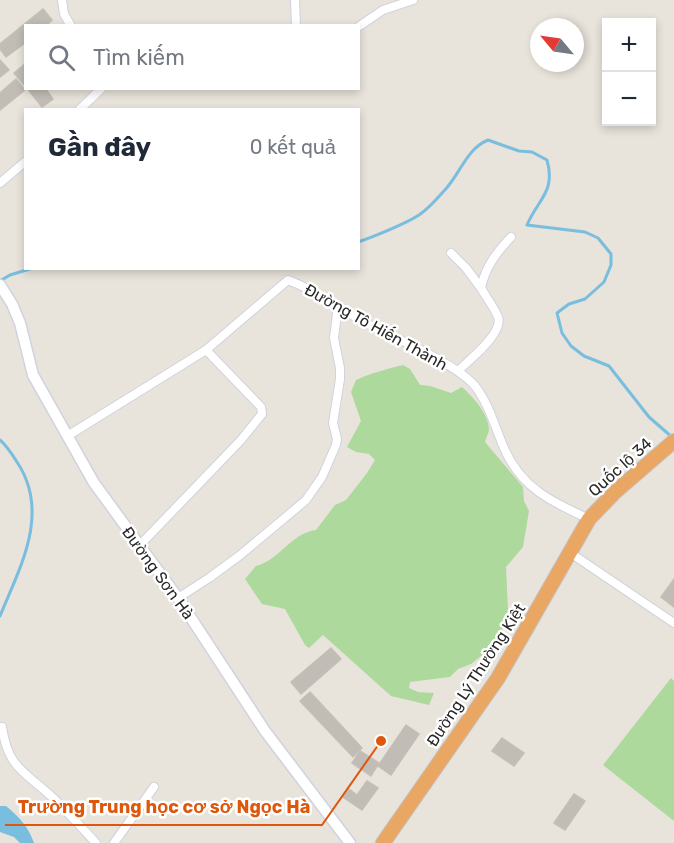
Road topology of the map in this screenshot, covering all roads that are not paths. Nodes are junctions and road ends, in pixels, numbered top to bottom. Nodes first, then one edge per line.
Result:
1 (62, 0) edge
2 (295, 0) edge
3 (413, 0) edge
4 (70, 24) edge
5 (296, 24) edge
6 (360, 26) edge
7 (100, 90) edge
8 (81, 108) edge
9 (24, 163) edge
10 (0, 183) edge
11 (511, 237) dead end
12 (451, 253) dead end
13 (0, 285) edge
14 (480, 288) junction
15 (338, 306) junction
16 (207, 350) junction
17 (458, 371) junction
18 (69, 435) junction
19 (671, 444) edge
20 (589, 519) junction
21 (139, 546) junction
22 (569, 552) junction
23 (178, 598) junction
24 (674, 623) edge
25 (2, 727) dead end
26 (154, 786) dead end
27 (96, 843) edge
28 (114, 843) edge
29 (350, 843) edge
30 (383, 843) edge

1 - 4 street
2 - 5 street
3 - 6 street
7 - 8 street
9 - 10 street
11 - 14 street
12 - 14 street
13 - 18 street, Đường Sơn Hà
14 - 17 street
15 - 16 street, Đường Tô Hiến Thành
15 - 17 street, Đường Tô Hiến Thành
15 - 23 street
16 - 18 street, Đường Tô Hiến Thành
16 - 21 street
17 - 20 street, Đường Tô Hiến Thành
18 - 21 street, Đường Sơn Hà
19 - 20 highway, Quốc lộ 34
20 - 22 highway, Đường Lý Thường Kiệt
21 - 23 street, Đường Sơn Hà
22 - 24 street
22 - 30 highway, Đường Lý Thường Kiệt
23 - 29 street, Đường Sơn Hà
25 - 27 street
26 - 28 street

